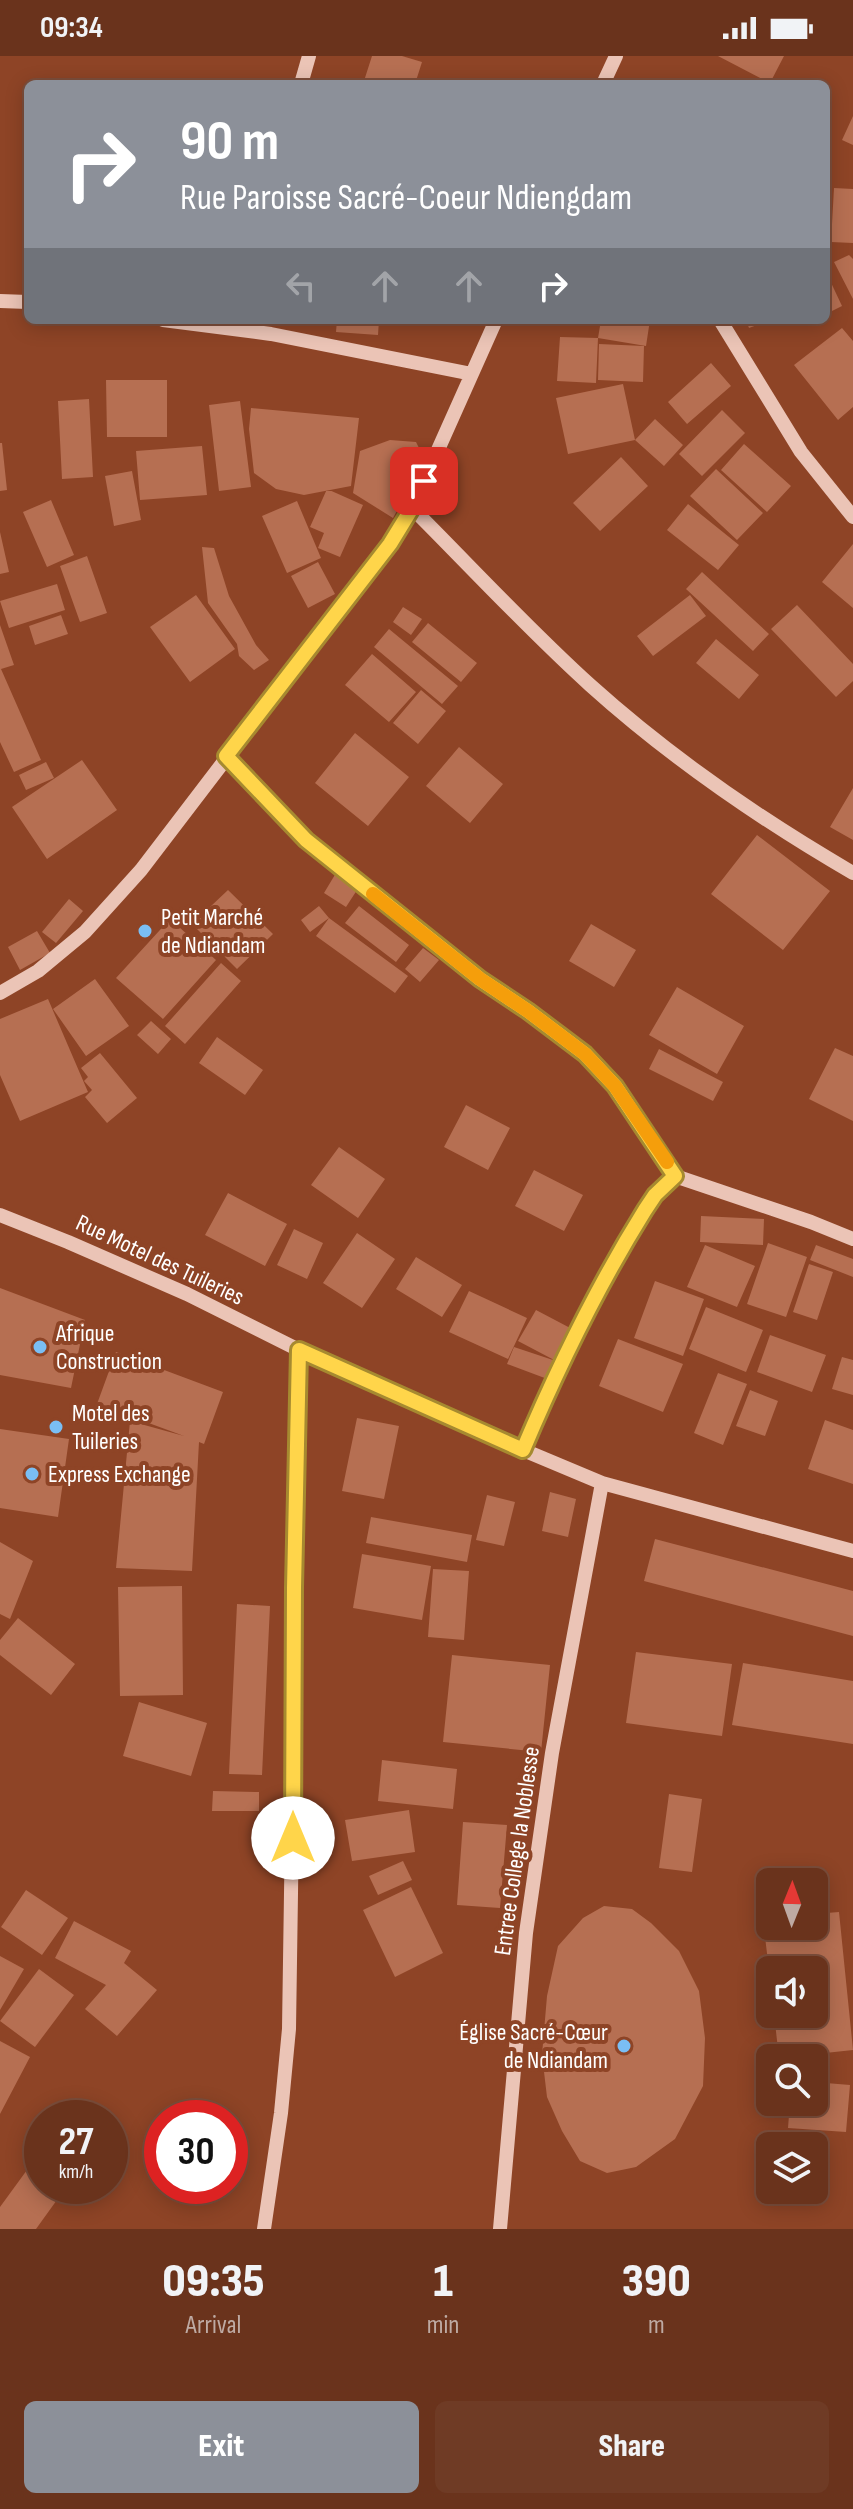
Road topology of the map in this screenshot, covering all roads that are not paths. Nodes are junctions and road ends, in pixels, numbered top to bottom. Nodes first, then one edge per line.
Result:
1 (309, 56) edge
2 (616, 56) edge
3 (302, 80) edge
4 (605, 80) edge
5 (0, 301) edge
6 (24, 302) edge
7 (494, 324) edge
8 (722, 324) edge
9 (241, 325) edge
10 (472, 374) junction
11 (412, 508) junction
12 (853, 517) edge
13 (226, 756) junction
14 (853, 873) edge
15 (0, 993) edge
16 (675, 1176) junction
17 (0, 1215) edge
18 (853, 1239) edge
19 (299, 1350) junction
20 (523, 1450) junction
21 (602, 1483) junction
22 (853, 1551) edge
23 (264, 2229) edge
24 (500, 2229) edge

1 - 3 street
2 - 4 street
5 - 6 street
7 - 10 street
8 - 12 street
9 - 10 street
10 - 11 street
11 - 13 street
11 - 14 street
13 - 15 street
13 - 16 street
16 - 18 street
16 - 20 street
17 - 19 street, Rue Motel des Tuileries
19 - 20 street, Rue Motel des Tuileries
19 - 23 street
20 - 21 street, Rue Motel des Tuileries
21 - 22 street, Rue Motel des Tuileries
21 - 24 street, Entree College la Noblesse

